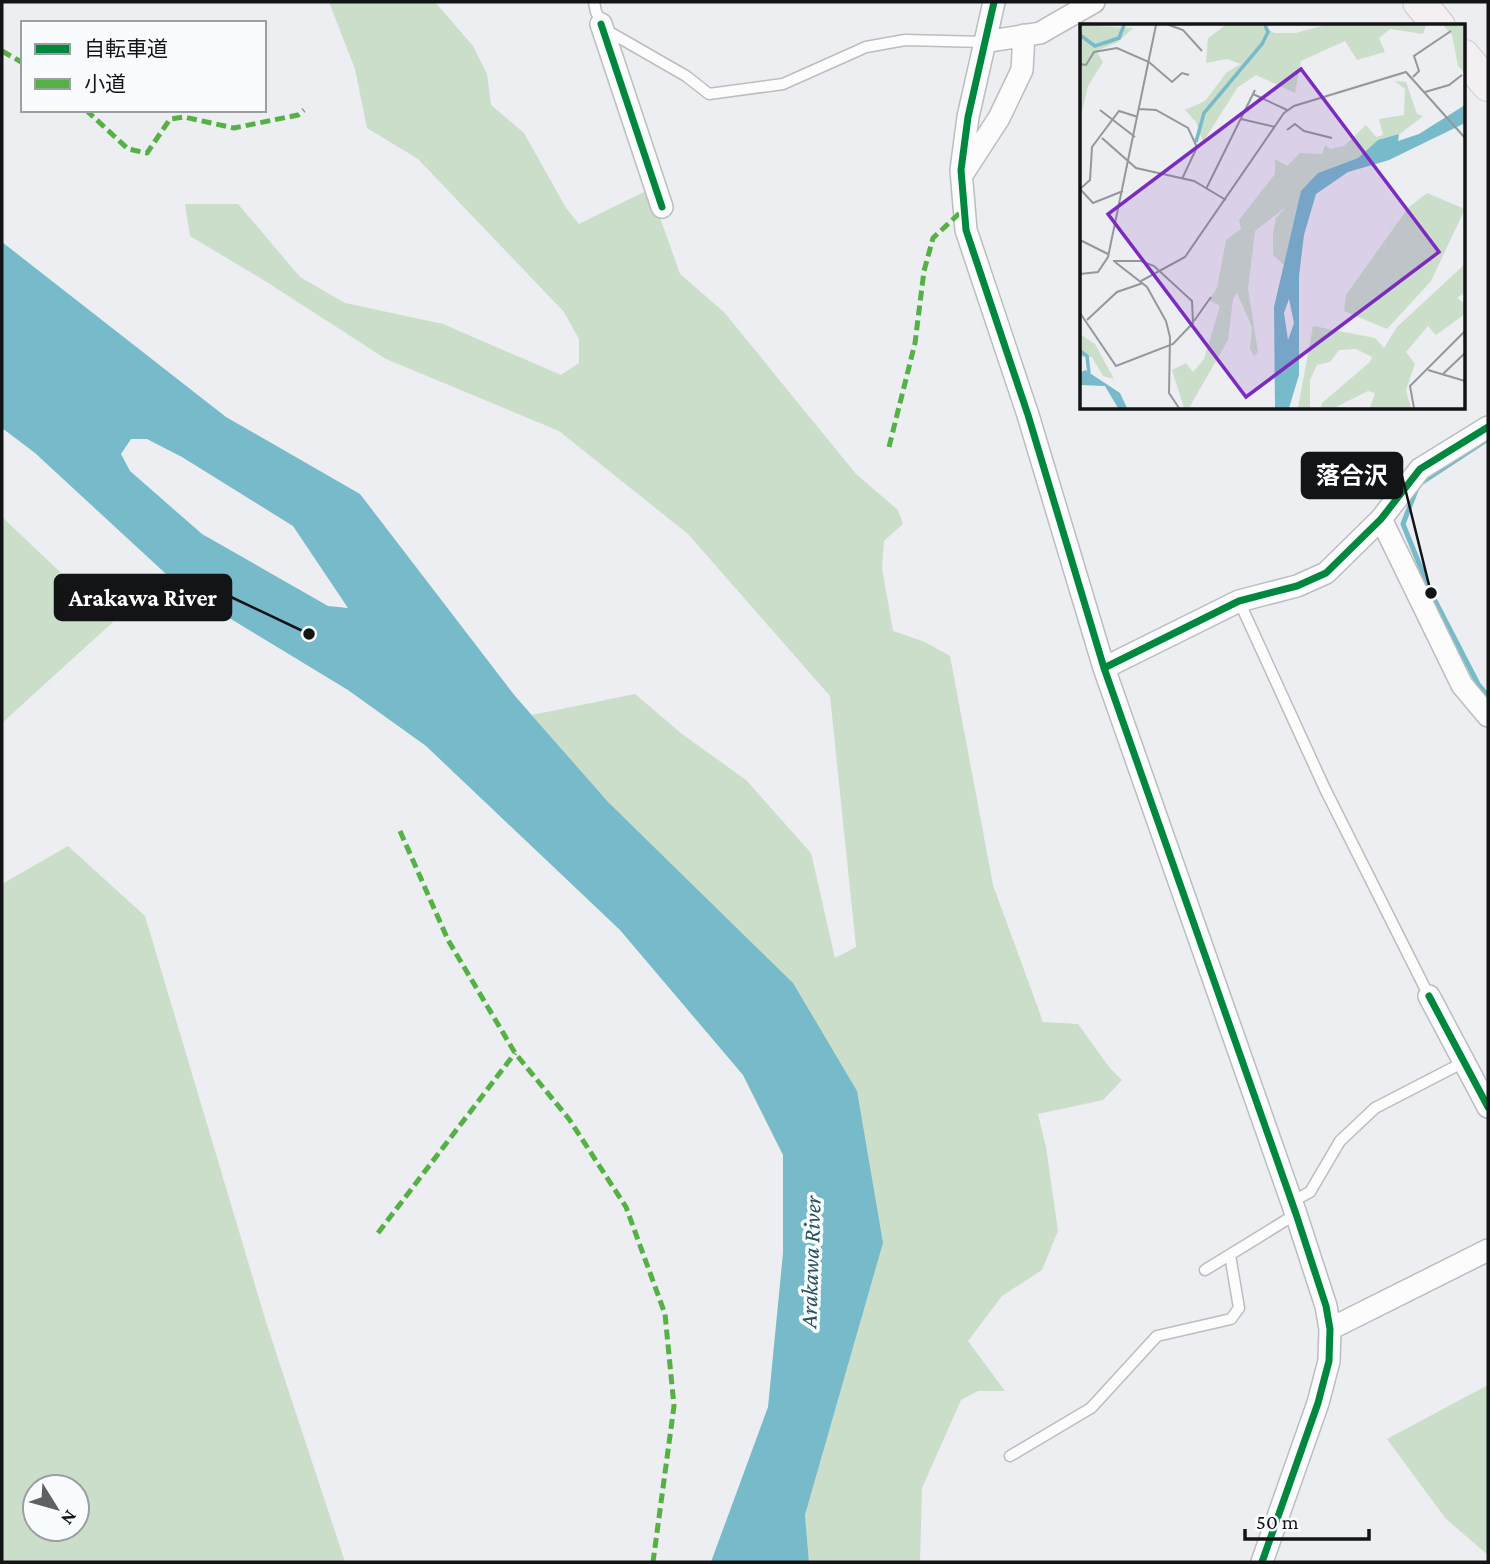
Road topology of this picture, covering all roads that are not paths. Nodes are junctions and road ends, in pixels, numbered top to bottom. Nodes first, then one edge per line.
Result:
1 (594, 2) edge
2 (994, 2) edge
3 (1094, 2) edge
4 (1419, 2) edge
5 (601, 24) junction
6 (1437, 24) edge
7 (1024, 35) junction
8 (984, 42) junction
9 (1466, 58) edge
10 (1488, 85) edge
11 (961, 176) junction
12 (662, 207) dead end
13 (1488, 427) edge
14 (1381, 519) junction
15 (1239, 601) junction
16 (1104, 667) junction
17 (1488, 716) edge
18 (1429, 996) joint
19 (1464, 1062) junction
20 (1488, 1107) edge
21 (1294, 1208) junction
22 (1488, 1250) edge
23 (1230, 1255) junction
24 (1205, 1270) dead end
25 (1330, 1329) junction
26 (1010, 1456) dead end
27 (1262, 1562) edge

1 - 5 lane
2 - 8 street
3 - 7 street
4 - 6 main road
5 - 8 lane
5 - 12 street
7 - 8 street
7 - 11 street
8 - 11 street
9 - 10 main road
11 - 16 street
13 - 14 street
14 - 15 street
14 - 17 street
15 - 16 street
15 - 18 lane
16 - 21 street
18 - 19 street
19 - 20 street
19 - 21 lane
21 - 23 lane
21 - 25 street
22 - 25 street
23 - 24 lane
23 - 26 lane
25 - 27 street

